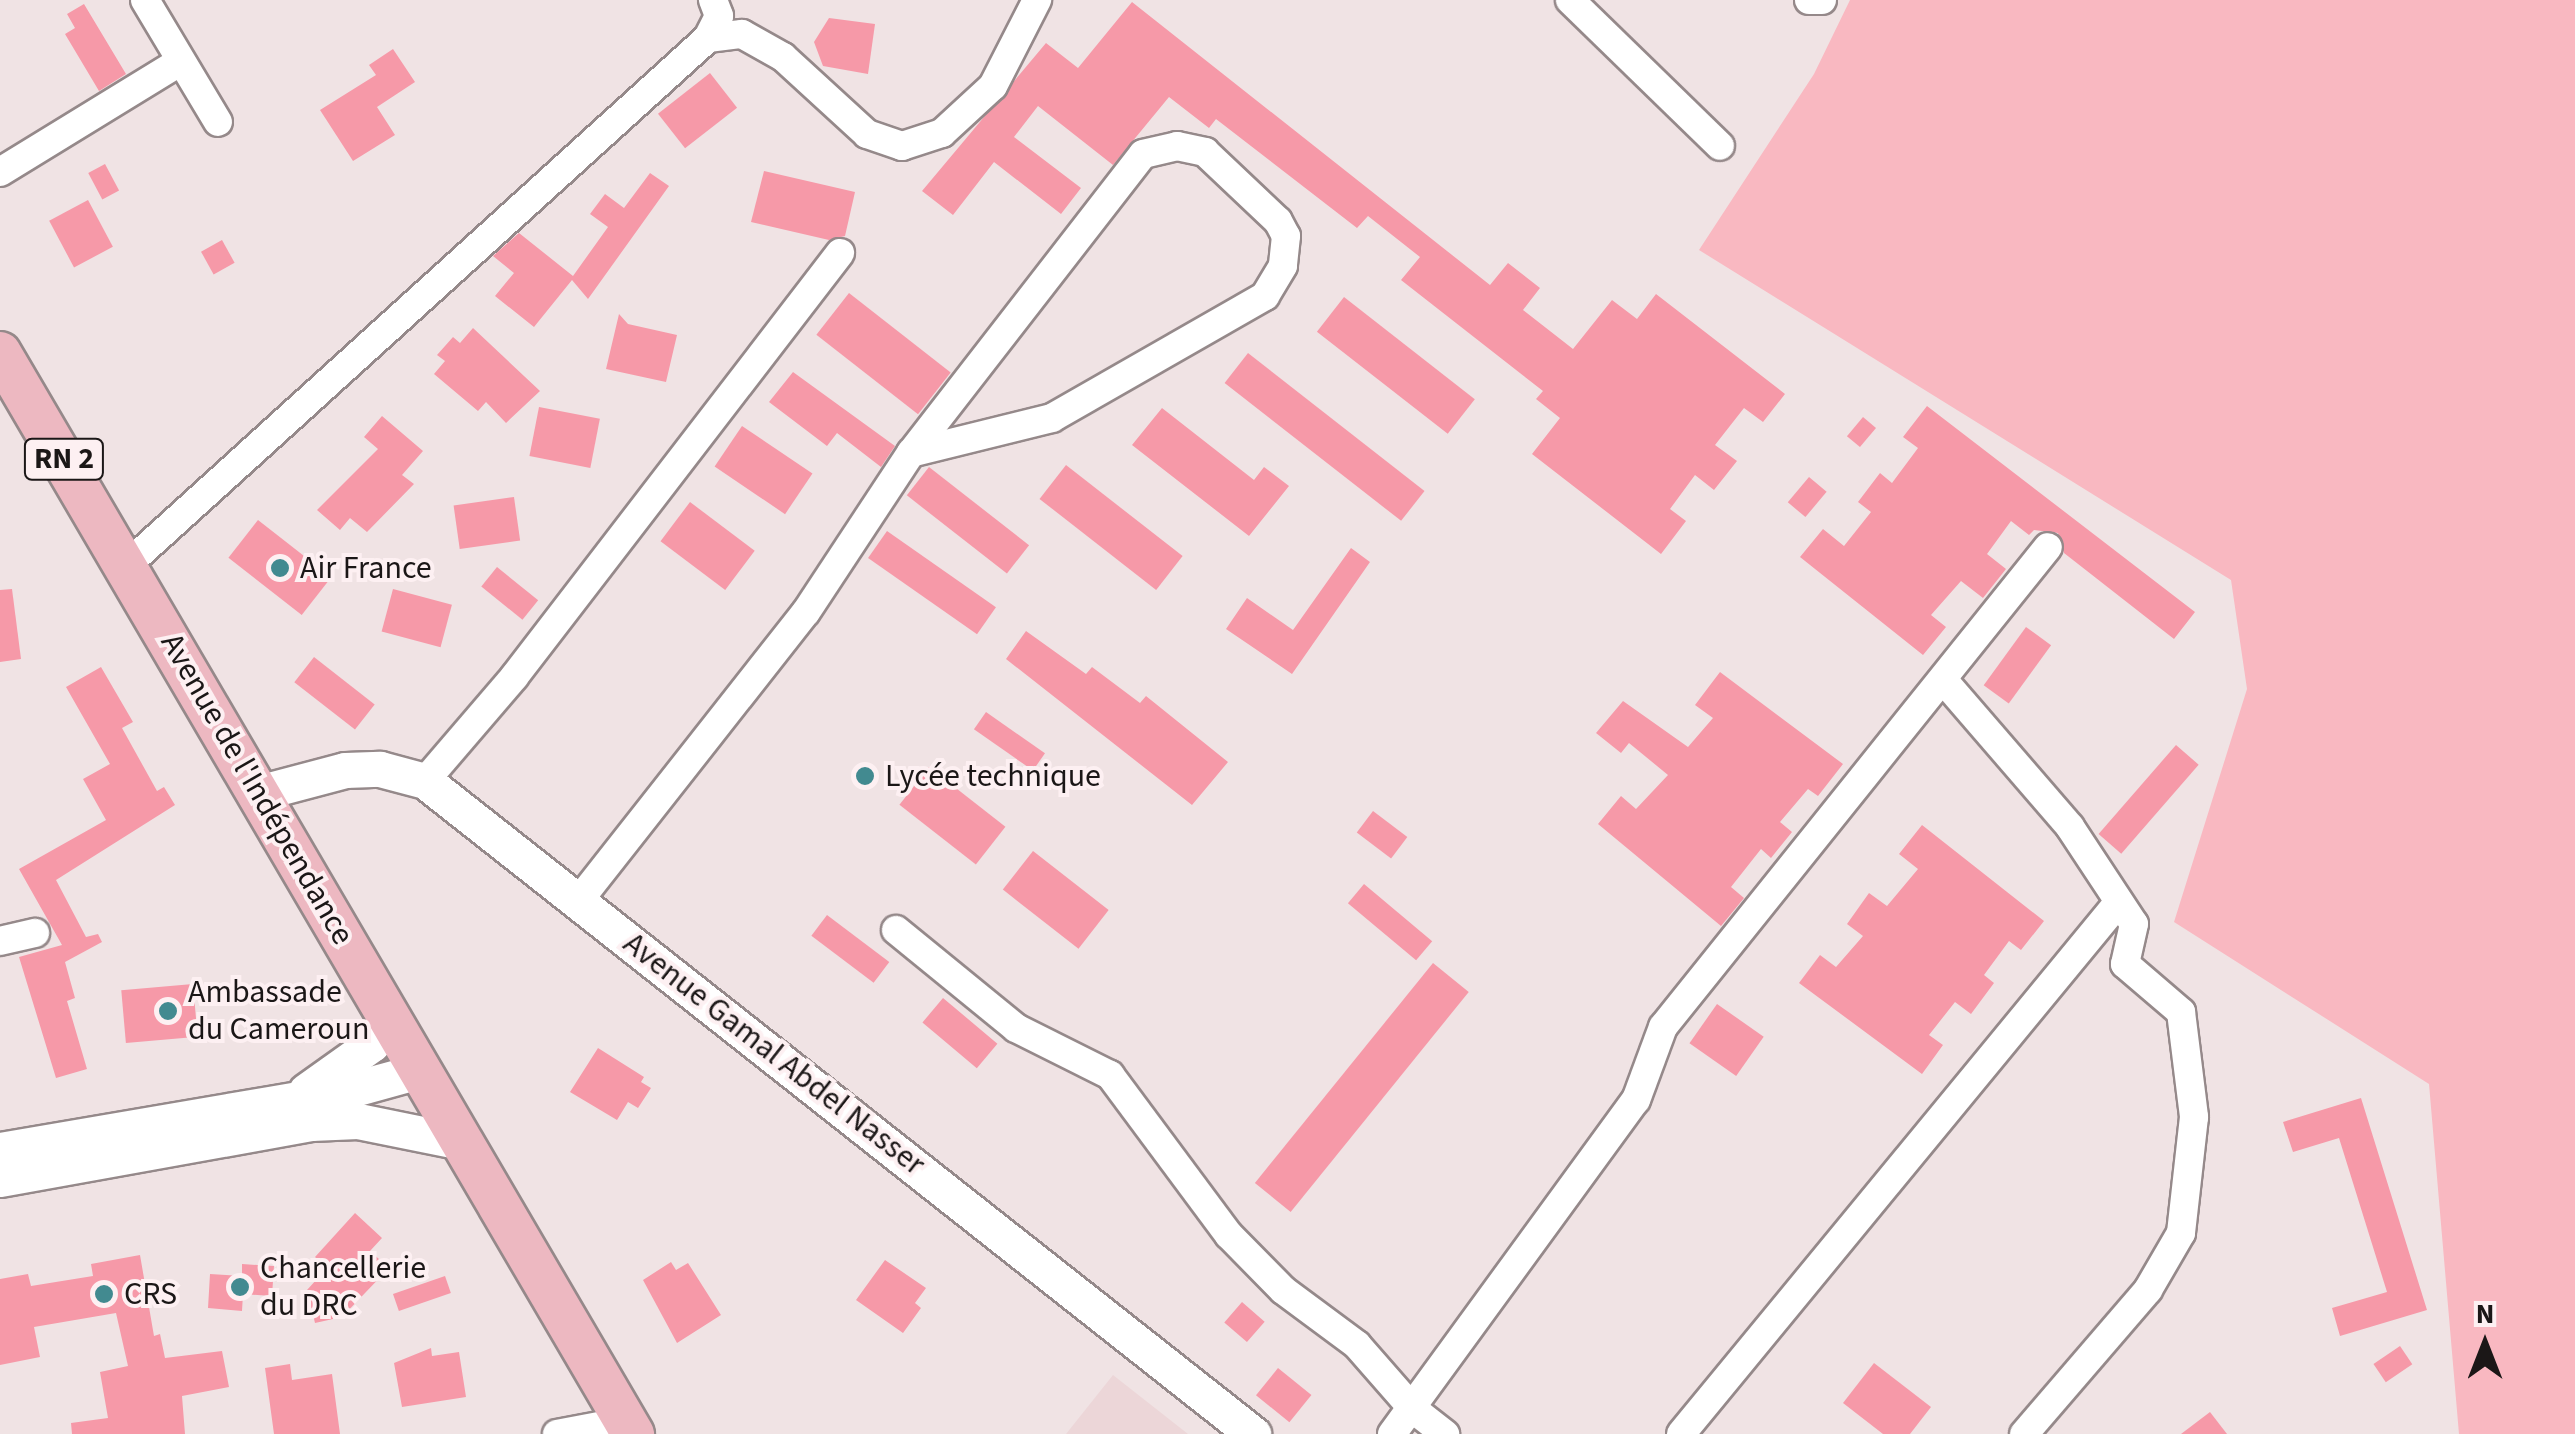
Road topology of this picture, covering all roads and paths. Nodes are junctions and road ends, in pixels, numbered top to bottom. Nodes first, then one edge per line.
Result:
1 (145, 0) edge
2 (713, 0) edge
3 (1037, 0) edge
4 (1570, 0) edge
5 (1809, 0) edge
6 (1822, 0) edge
7 (708, 38) junction
8 (178, 63) junction
9 (218, 122) dead end
10 (1720, 146) dead end
11 (0, 172) edge
12 (840, 253) dead end
13 (6, 374) edge
14 (911, 453) junction
15 (2048, 547) dead end
16 (128, 565) junction
17 (1945, 682) junction
18 (425, 781) junction
19 (262, 792) junction
20 (580, 899) junction
21 (2118, 903) junction
22 (896, 930) dead end
23 (35, 933) dead end
24 (0, 941) edge
25 (390, 1020) junction
26 (419, 1071) junction
27 (297, 1097) junction
28 (460, 1142) junction
29 (0, 1150) edge
30 (0, 1179) edge
31 (1413, 1409) junction
32 (629, 1427) edge
33 (558, 1434) edge
34 (1253, 1434) edge
35 (1392, 1434) edge
36 (1445, 1434) edge
37 (1681, 1434) edge
38 (2024, 1434) edge

1 - 8 street
2 - 7 street
3 - 7 street
4 - 10 street
5 - 6 street
7 - 16 street
8 - 9 street
8 - 11 street
12 - 18 street
13 - 16 main road, Avenue de l'Indépendance / RN 2
14 - 14 street
14 - 20 street
15 - 17 street
16 - 19 main road, Avenue de l'Indépendance / RN 2
17 - 21 street
17 - 31 street
18 - 19 street, Avenue Gamal Abdel Nasser
18 - 20 street, Avenue Gamal Abdel Nasser
19 - 25 main road, Avenue de l'Indépendance / RN 2
20 - 34 street, Avenue Gamal Abdel Nasser
21 - 37 street
21 - 38 street
22 - 31 street
23 - 24 street
25 - 26 main road, Avenue de l'Indépendance / RN 2
25 - 27 street
26 - 27 street
26 - 28 main road, Avenue de l'Indépendance / RN 2
27 - 29 street
28 - 30 street
28 - 32 main road, Avenue de l'Indépendance / RN 2
31 - 35 street
31 - 36 street
32 - 33 street

